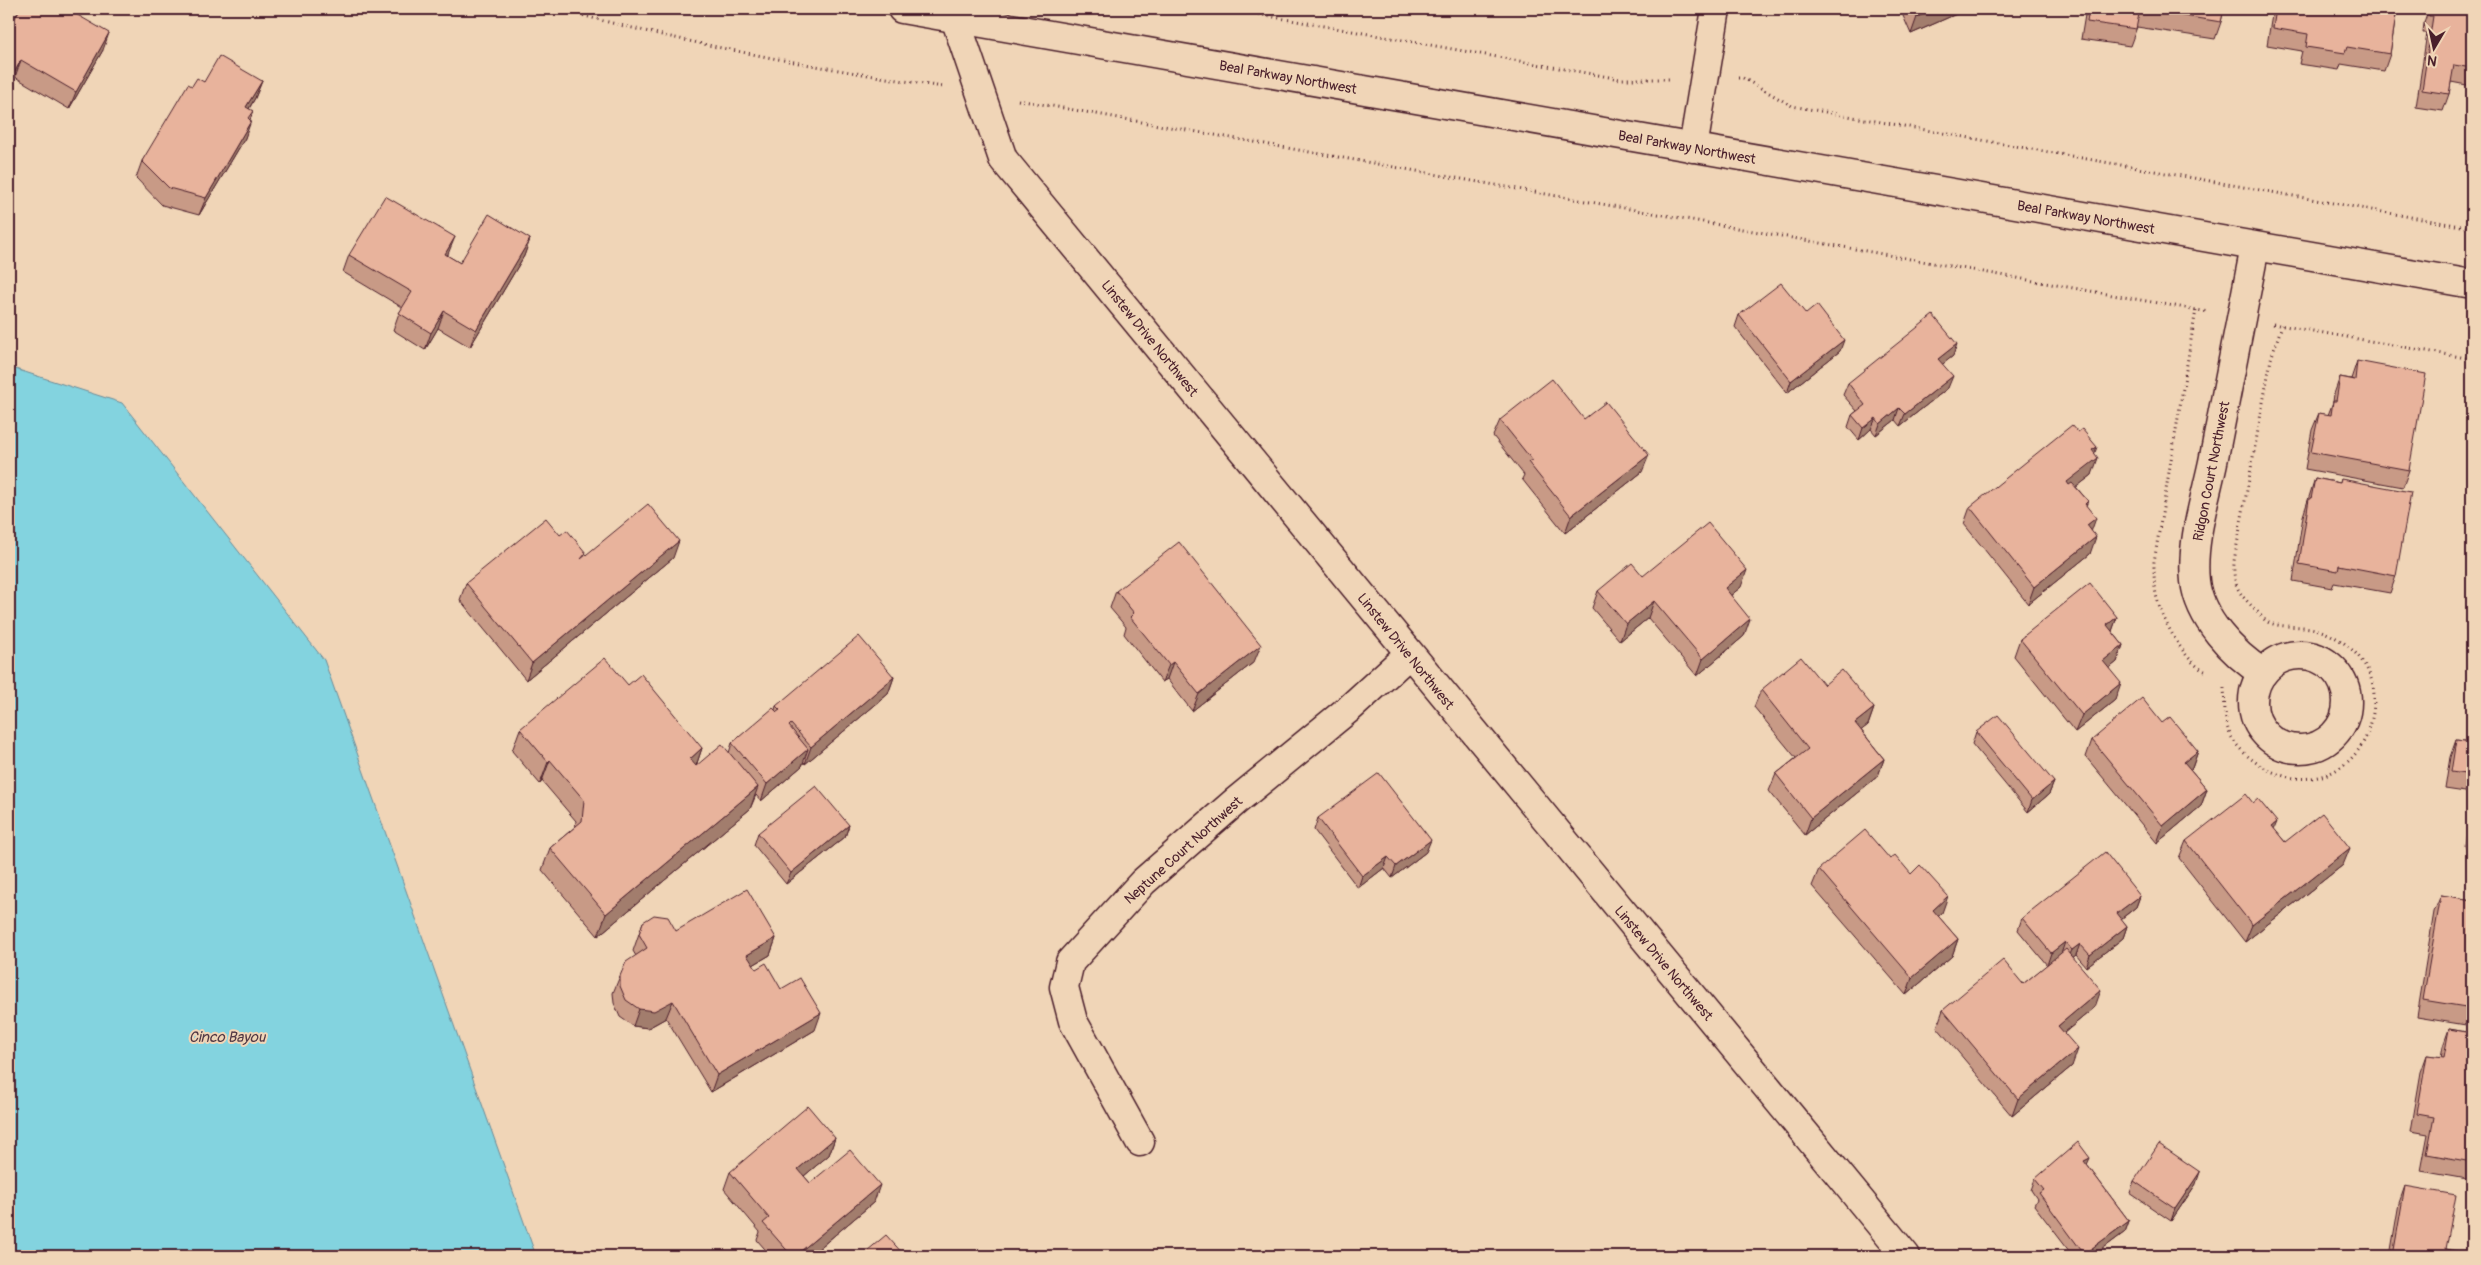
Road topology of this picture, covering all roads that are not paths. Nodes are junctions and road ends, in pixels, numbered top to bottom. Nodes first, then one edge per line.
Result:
1 (902, 9) edge
2 (1716, 9) edge
3 (955, 18) junction
4 (1693, 148) junction
5 (2256, 247) junction
6 (2472, 284) edge
7 (1409, 654) junction
8 (2263, 673) dead end
9 (1140, 1142) dead end
10 (1906, 1256) edge

1 - 3 street, Beal Parkway Northwest
2 - 4 street
3 - 4 street, Beal Parkway Northwest
3 - 7 street, Linstew Drive Northwest
4 - 5 street, Beal Parkway Northwest
5 - 6 street, Beal Parkway Northwest
5 - 8 street, Ridgon Court Northwest
7 - 9 street, Neptune Court Northwest
7 - 10 street, Linstew Drive Northwest

